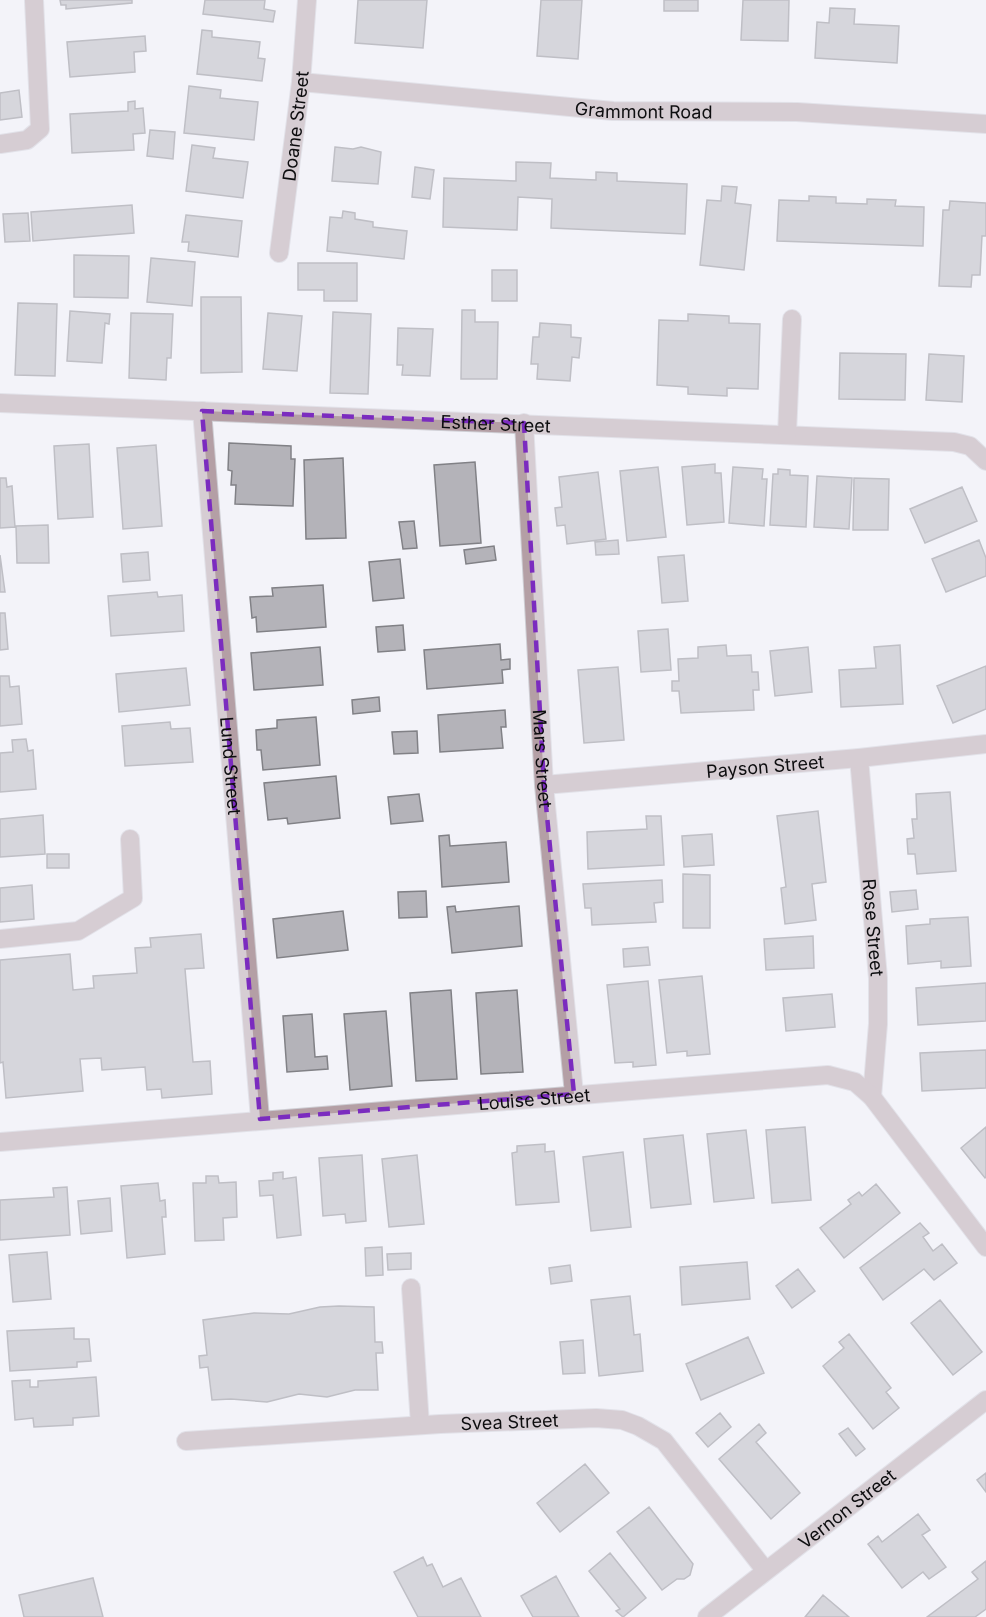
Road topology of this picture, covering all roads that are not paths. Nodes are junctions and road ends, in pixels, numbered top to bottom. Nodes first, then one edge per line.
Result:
1 (34, 0) edge
2 (307, 0) edge
3 (301, 82) junction
4 (986, 124) edge
5 (0, 144) edge
6 (279, 253) dead end
7 (792, 319) dead end
8 (0, 403) edge
9 (202, 411) junction
10 (524, 423) junction
11 (787, 434) junction
12 (986, 461) edge
13 (986, 744) edge
14 (859, 758) junction
15 (544, 785) junction
16 (129, 839) dead end
17 (0, 939) edge
18 (574, 1094) junction
19 (872, 1096) junction
20 (260, 1119) junction
21 (0, 1142) edge
22 (986, 1247) edge
23 (411, 1288) dead end
24 (986, 1400) edge
25 (420, 1425) junction
26 (186, 1441) dead end
27 (765, 1570) junction
28 (709, 1617) edge

1 - 5 street
2 - 3 street, Doane Street
3 - 4 street, Grammont Road
3 - 6 street, Doane Street
7 - 11 street
8 - 9 street, Esther Street
9 - 10 street, Esther Street
9 - 20 street, Lund Street
10 - 11 street, Esther Street
10 - 15 street, Mars Street
11 - 12 street, Esther Street
13 - 14 street, Payson Street
14 - 15 street, Payson Street
14 - 19 street, Rose Street
15 - 18 street, Mars Street
16 - 17 street
18 - 19 street, Louise Street
18 - 20 street, Louise Street
19 - 22 street, Louise Street
20 - 21 street, Louise Street
23 - 25 street
24 - 27 street, Vernon Street
25 - 26 street, Svea Street
25 - 27 street, Svea Street
27 - 28 street, Vernon Street

